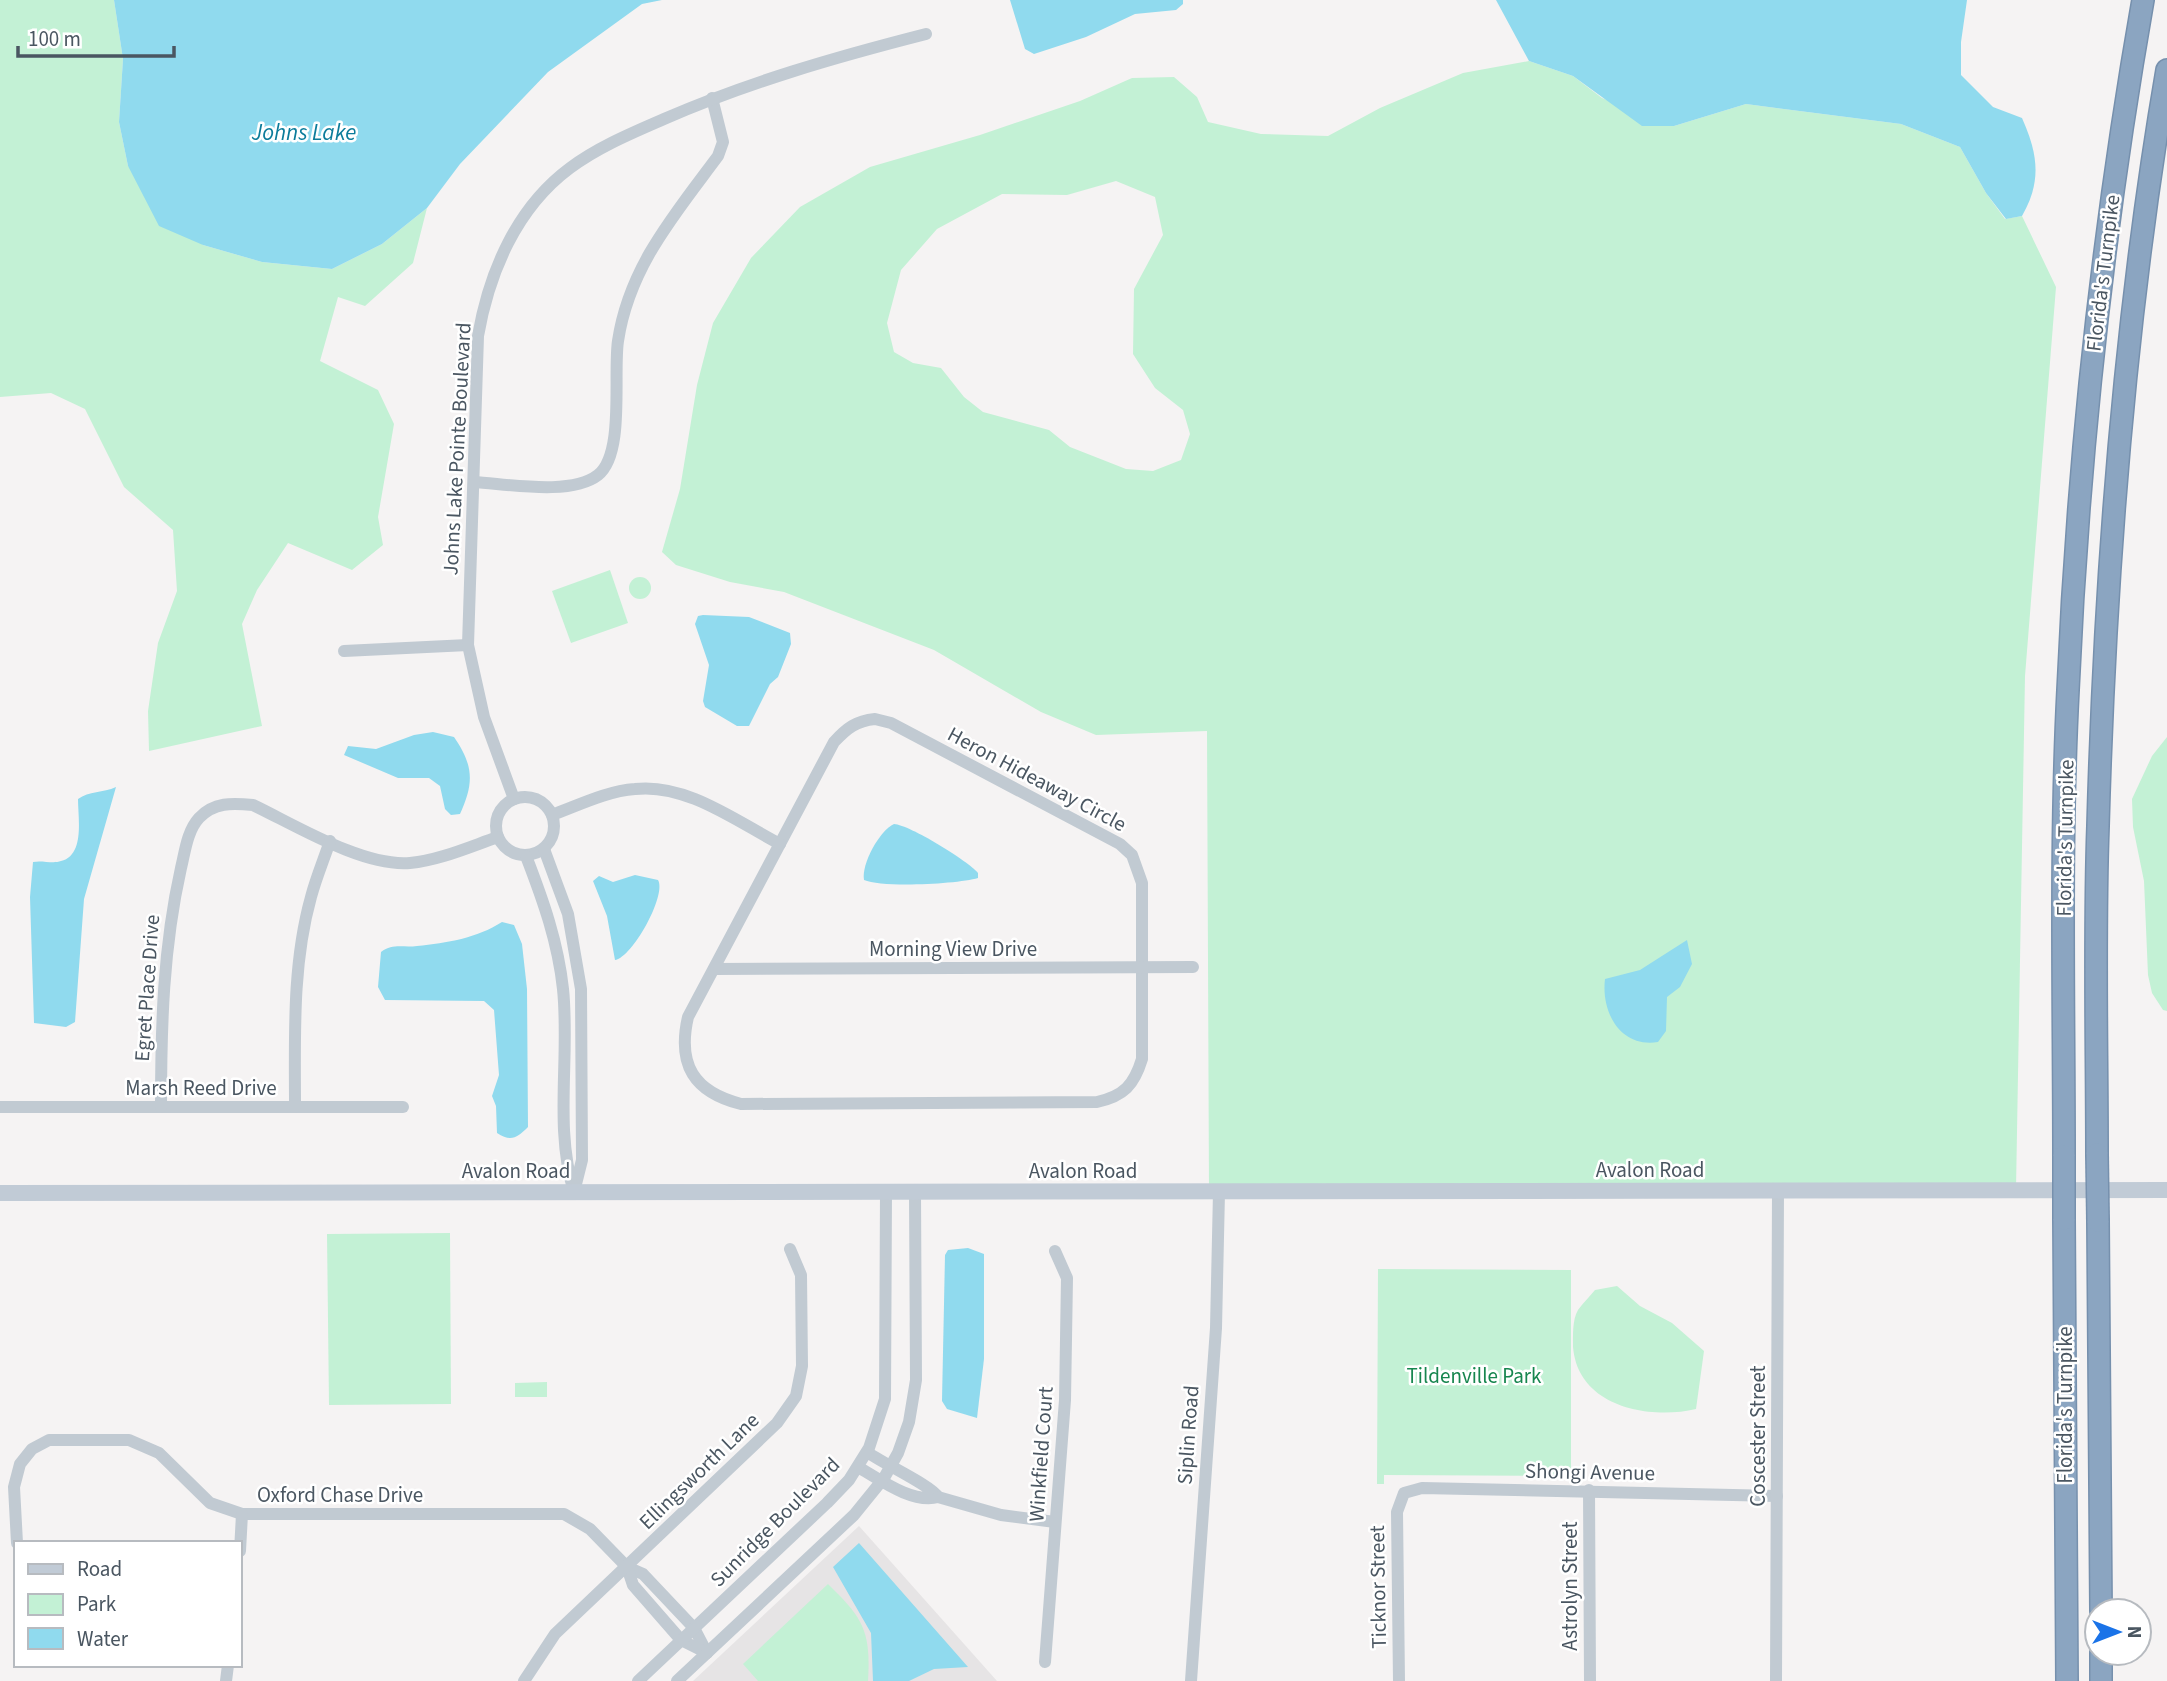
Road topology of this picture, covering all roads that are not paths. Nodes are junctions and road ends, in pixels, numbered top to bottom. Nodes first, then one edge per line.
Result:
1 (2143, 0) edge
2 (926, 34) dead end
3 (2167, 70) edge
4 (712, 98) junction
5 (474, 482) junction
6 (468, 645) junction
7 (344, 651) dead end
8 (514, 799) junction
9 (552, 815) junction
10 (498, 837) junction
11 (330, 841) junction
12 (780, 844) junction
13 (544, 849) junction
14 (526, 856) junction
15 (1193, 967) dead end
16 (1142, 968) junction
17 (714, 969) junction
18 (565, 1030) junction
19 (583, 1030) junction
20 (161, 1107) junction
21 (295, 1107) junction
22 (403, 1107) dead end
23 (0, 1108) edge
24 (1778, 1190) junction
25 (2167, 1190) edge
26 (574, 1192) junction
27 (886, 1192) junction
28 (915, 1192) junction
29 (1219, 1192) junction
30 (0, 1193) edge
31 (790, 1249) dead end
32 (1055, 1251) dead end
33 (867, 1452) junction
34 (858, 1467) junction
35 (890, 1468) junction
36 (882, 1481) junction
37 (1588, 1490) junction
38 (1404, 1493) joint
39 (1777, 1496) junction
40 (938, 1497) junction
41 (242, 1514) junction
42 (1055, 1522) junction
43 (17, 1541) edge
44 (241, 1541) edge
45 (627, 1567) junction
46 (665, 1597) junction
47 (2101, 1597) edge
48 (654, 1608) junction
49 (694, 1629) junction
50 (681, 1640) junction
51 (707, 1653) junction
52 (1045, 1662) dead end
53 (524, 1681) edge
54 (638, 1681) edge
55 (677, 1681) edge
56 (1191, 1681) edge
57 (1399, 1681) edge
58 (1590, 1681) edge
59 (1776, 1681) edge
60 (2067, 1681) edge

1 - 60 highway, Florida's Turnpike, bridge
2 - 4 street, Johns Lake Pointe Boulevard
3 - 47 highway, Florida's Turnpike, bridge
4 - 5 street, Johns Lake Pointe Boulevard
4 - 5 street
5 - 6 street, Johns Lake Pointe Boulevard
6 - 7 street
6 - 8 street, Johns Lake Pointe Boulevard
8 - 9 street
8 - 10 street
9 - 12 street
9 - 13 street
10 - 11 street, Egret Place Drive
10 - 14 street
11 - 20 street, Egret Place Drive
11 - 21 street
12 - 16 street, Heron Hideaway Circle
12 - 17 street, Heron Hideaway Circle
13 - 14 street
13 - 19 street
14 - 18 street
15 - 16 street, Morning View Drive
16 - 17 street, Morning View Drive
16 - 17 street, Heron Hideaway Circle
18 - 19 street
18 - 26 street
19 - 26 street
20 - 21 street, Marsh Reed Drive
20 - 23 street, Marsh Reed Drive
21 - 22 street, Marsh Reed Drive
24 - 25 main road, Avalon Road
24 - 29 main road, Avalon Road
24 - 39 street, Coscester Street
26 - 27 main road, Avalon Road
26 - 30 main road, Avalon Road
27 - 28 main road, Avalon Road
27 - 33 street, Sunridge Boulevard
28 - 29 main road, Avalon Road
28 - 35 street
29 - 56 street, Siplin Road
31 - 45 street, Ellingsworth Lane
32 - 42 street, Winkfield Court
33 - 34 street, Sunridge Boulevard
33 - 35 street
34 - 36 street
34 - 49 street, Sunridge Boulevard
35 - 36 street
35 - 40 street
36 - 40 street
36 - 51 street
37 - 38 street, Shongi Avenue
37 - 39 street, Shongi Avenue
37 - 58 street, Astrolyn Street
38 - 57 street, Ticknor Street
39 - 59 street, Coscester Street
40 - 42 street
41 - 43 street, Oxford Chase Drive
41 - 44 street
41 - 45 street, Oxford Chase Drive
42 - 52 street, Winkfield Court
45 - 46 street, Oxford Chase Drive
45 - 48 street, Oxford Chase Drive
45 - 53 street, Ellingsworth Lane
46 - 48 street
46 - 49 street, Oxford Chase Drive
48 - 50 street, Oxford Chase Drive
49 - 50 street, Sunridge Boulevard
49 - 51 street, Oxford Chase Drive
50 - 51 street, Oxford Chase Drive
50 - 54 street, Sunridge Boulevard
51 - 55 street

